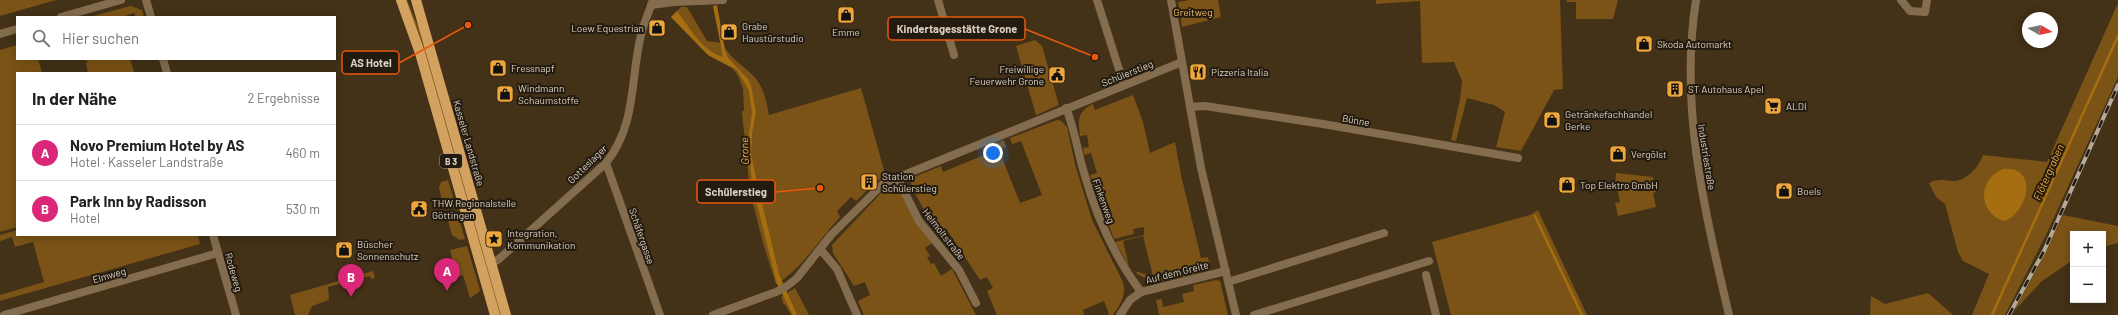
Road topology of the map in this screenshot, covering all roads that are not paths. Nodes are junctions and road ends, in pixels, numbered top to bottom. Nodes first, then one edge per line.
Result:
1 (121, 0) edge
2 (146, 0) edge
3 (401, 0) edge
4 (416, 0) edge
5 (723, 0) edge
6 (938, 0) edge
7 (1097, 0) edge
8 (1171, 0) edge
9 (1696, 0) edge
10 (1901, 0) edge
11 (1926, 0) edge
12 (652, 3) edge
13 (65, 16) edge
14 (151, 16) edge
15 (16, 29) edge
16 (0, 34) edge
17 (954, 55) dead end
18 (163, 60) edge
19 (1182, 62) junction
20 (167, 72) edge
21 (1124, 85) junction
22 (1190, 107) junction
23 (1066, 108) junction
24 (1518, 158) dead end
25 (606, 163) junction
26 (897, 177) junction
27 (1384, 233) dead end
28 (213, 236) edge
29 (820, 249) junction
30 (218, 253) junction
31 (1429, 260) dead end
32 (491, 264) junction
33 (1226, 271) junction
34 (1426, 275) dead end
35 (1228, 282) junction
36 (1141, 292) junction
37 (976, 303) dead end
38 (4, 315) edge
39 (236, 315) edge
40 (495, 315) edge
41 (506, 315) edge
42 (660, 315) edge
43 (713, 315) edge
44 (857, 315) edge
45 (1120, 315) edge
46 (1236, 315) edge
47 (1254, 315) edge
48 (1437, 315) edge
49 (1729, 315) edge

1 - 13 street
2 - 14 street
3 - 40 main road, B 3
4 - 32 main road, Kasseler Landstraße / B 3
5 - 12 street
6 - 17 street
7 - 21 street
8 - 19 street
9 - 49 street, Industriestraße
10 - 11 street
12 - 25 street, Gotteslager
15 - 16 street
18 - 20 street
19 - 21 street, Schülerstieg
19 - 22 street
21 - 23 street, Schülerstieg
22 - 24 street, Bünne
22 - 33 street
23 - 26 street, Schülerstieg
23 - 36 street, Finkenweg
25 - 32 street, Gotteslager
25 - 42 street, Schäfergasse
26 - 29 street, Schülerstieg
26 - 37 street, Helmoltstraße
27 - 35 street
28 - 30 street, Rodeweg
29 - 43 street, Schülerstieg
29 - 44 street
30 - 38 street, Elmweg
30 - 39 street, Rodeweg
31 - 47 street
32 - 41 main road, Kasseler Landstraße / B 3
33 - 35 street
33 - 36 street, Auf dem Greite
34 - 48 street
35 - 46 street
36 - 45 street, Auf dem Greite

